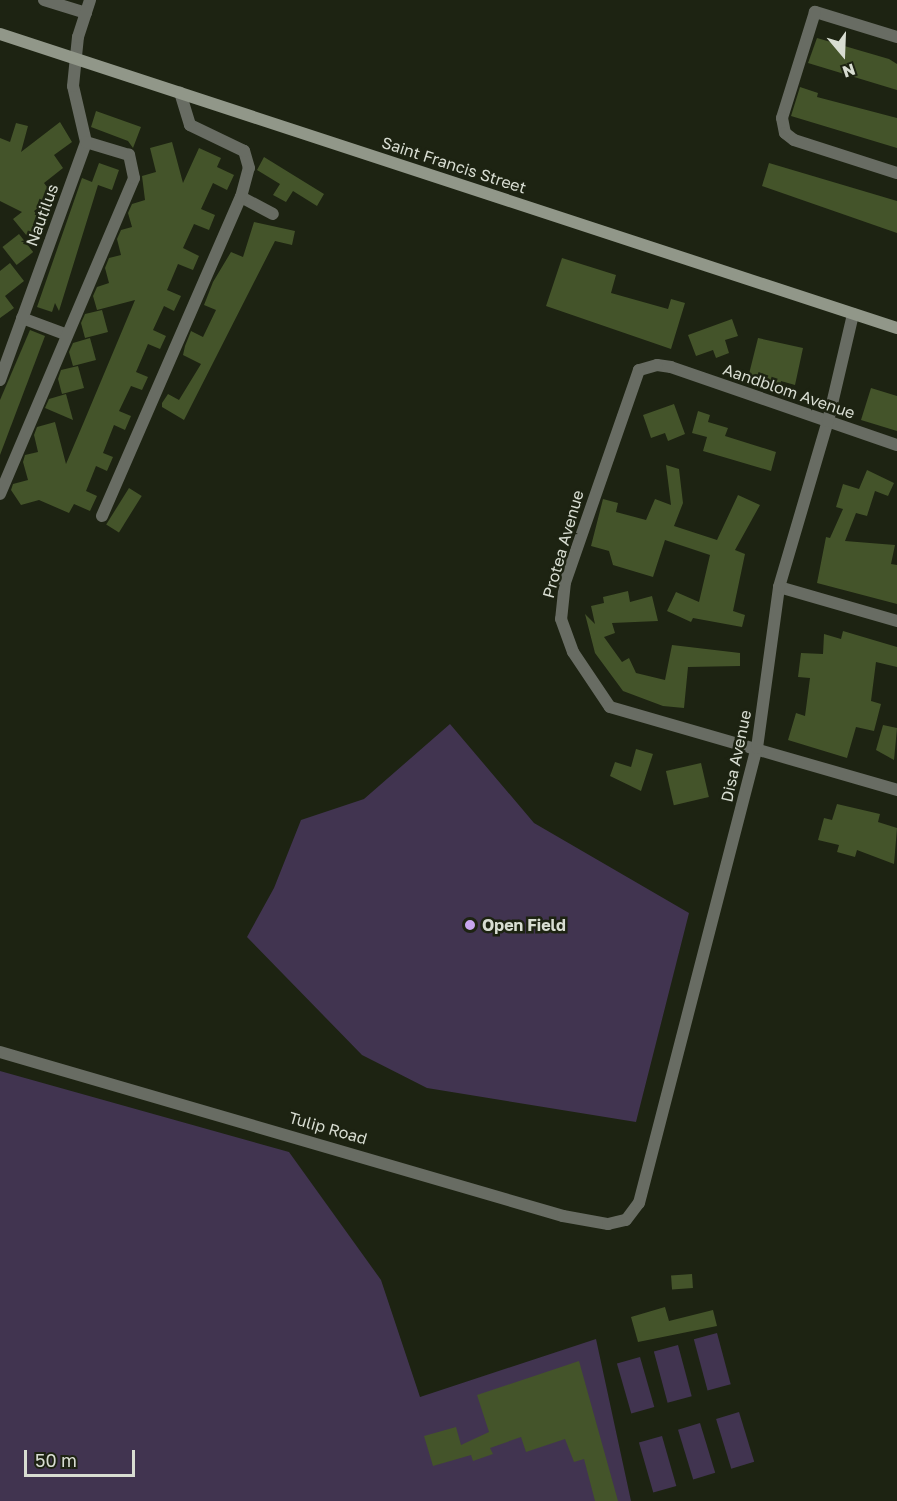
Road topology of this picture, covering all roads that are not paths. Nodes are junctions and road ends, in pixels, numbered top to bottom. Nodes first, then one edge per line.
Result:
1 (44, 0) edge
2 (90, 0) edge
3 (86, 14) junction
4 (0, 34) edge
5 (897, 37) edge
6 (75, 58) junction
7 (180, 92) junction
8 (86, 142) junction
9 (897, 173) edge
10 (241, 197) junction
11 (273, 214) dead end
12 (854, 314) junction
13 (22, 318) junction
14 (897, 328) edge
15 (65, 334) junction
16 (671, 367) joint
17 (0, 380) edge
18 (828, 421) junction
19 (897, 445) edge
20 (0, 494) edge
21 (102, 516) dead end
22 (779, 587) junction
23 (897, 621) edge
24 (757, 748) junction
25 (897, 790) edge
26 (0, 1052) edge
27 (639, 1203) joint

1 - 3 street
2 - 3 street
3 - 6 street
4 - 6 street, Saint Francis Street
5 - 9 street
6 - 7 street, Saint Francis Street
6 - 8 street
7 - 10 street
7 - 12 street, Saint Francis Street
8 - 13 street, Nautilus
8 - 15 street
10 - 11 street
10 - 21 street
12 - 14 street, Saint Francis Street
12 - 18 street, Disa Avenue
13 - 15 street
13 - 17 street, Nautilus
15 - 20 street
16 - 18 street, Aandblom Avenue
16 - 24 street, Protea Avenue
18 - 19 street, Aandblom Avenue
18 - 22 street, Disa Avenue
22 - 23 street
22 - 24 street, Disa Avenue
24 - 25 street, Protea Avenue
24 - 27 street, Disa Avenue
26 - 27 street, Tulip Road

